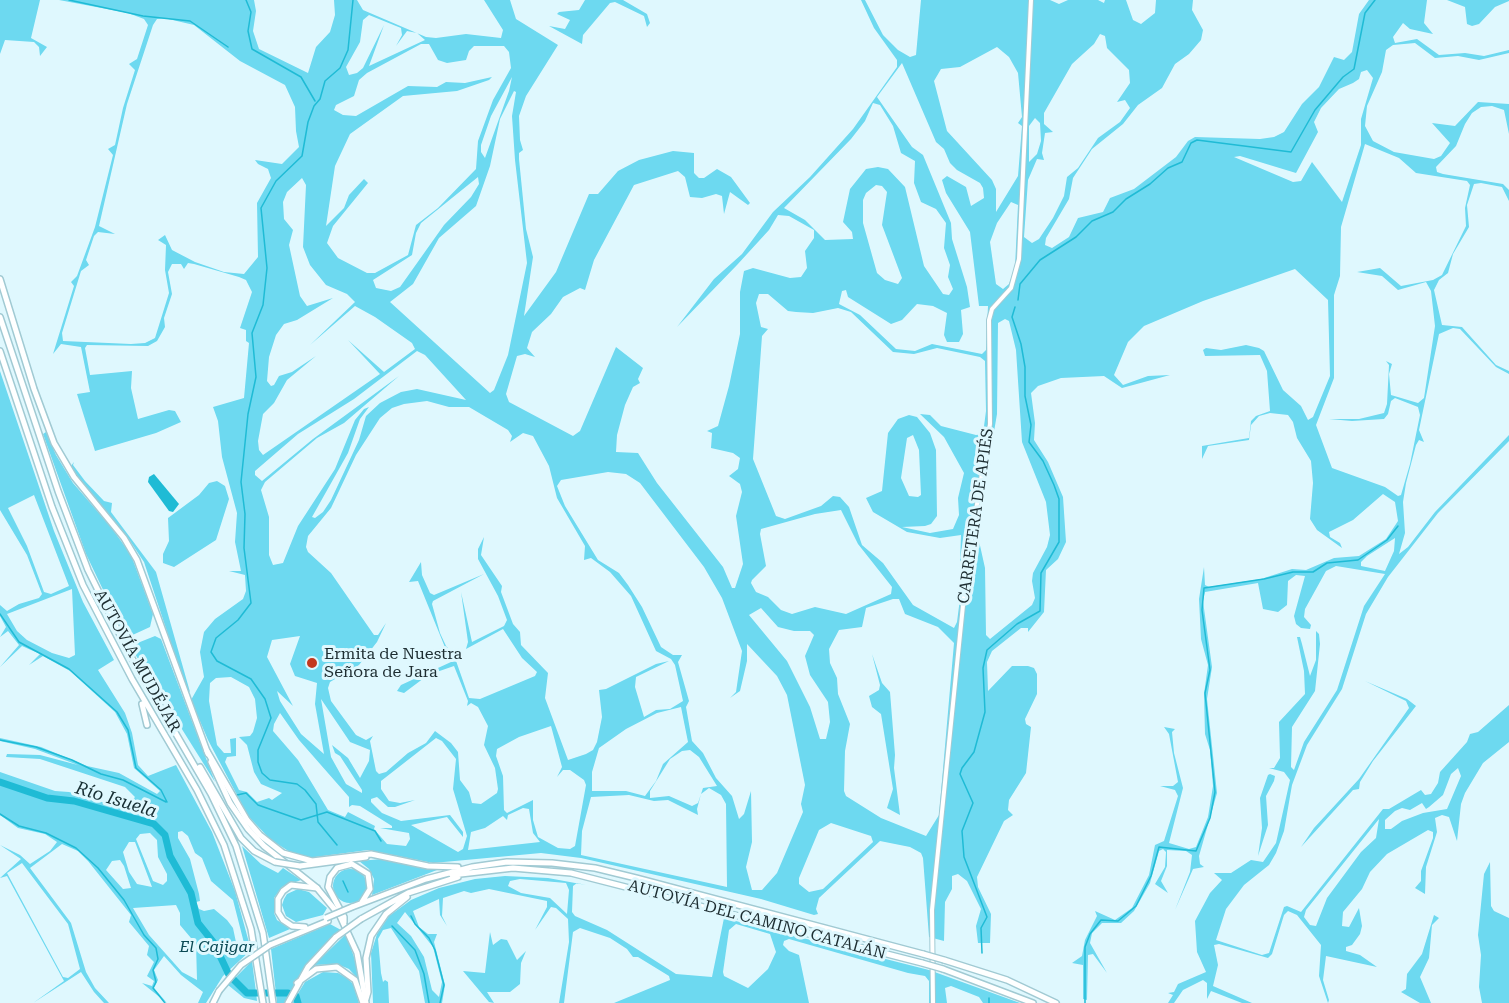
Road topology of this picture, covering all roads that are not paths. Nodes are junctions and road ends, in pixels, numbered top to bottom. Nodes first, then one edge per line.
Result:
1 (1031, 0) edge
2 (0, 279) edge
3 (0, 317) edge
4 (0, 351) edge
5 (124, 665) junction
6 (147, 725) dead end
7 (207, 751) junction
8 (192, 759) junction
9 (175, 760) dead end
10 (188, 773) junction
11 (383, 856) junction
12 (474, 869) junction
13 (611, 882) junction
14 (424, 887) junction
15 (317, 888) junction
16 (360, 904) junction
17 (353, 908) junction
18 (327, 919) junction
19 (344, 922) junction
20 (305, 927) junction
21 (270, 945) junction
22 (297, 983) junction
23 (365, 1002) edge
24 (213, 1003) edge
25 (263, 1003) edge
26 (273, 1003) edge
27 (288, 1003) edge
28 (933, 1003) edge
29 (1033, 1003) edge
30 (1056, 1003) edge

1 - 28 street, CARRETERA DE APIÉS
2 - 7 highway
3 - 8 highway, AUTOVÍA MUDÉJAR
4 - 5 highway, AUTOVÍA MUDÉJAR
5 - 6 highway
5 - 10 highway, AUTOVÍA MUDÉJAR
7 - 11 highway
7 - 15 highway
8 - 11 highway, bridge
8 - 26 highway, AUTOVÍA MUDÉJAR
9 - 10 highway
10 - 25 highway, AUTOVÍA MUDÉJAR
11 - 12 highway
12 - 13 highway, AUTOVÍA DEL CAMINO CATALÁN
12 - 16 highway
12 - 17 highway
12 - 30 highway, AUTOVÍA DEL CAMINO CATALÁN, bridge
13 - 14 highway
13 - 29 highway, AUTOVÍA DEL CAMINO CATALÁN, bridge
14 - 22 highway, bridge
14 - 23 highway
15 - 19 highway
15 - 20 highway
16 - 17 highway
16 - 19 highway
17 - 18 highway, bridge
18 - 20 highway
18 - 21 highway
19 - 23 highway
20 - 21 highway
21 - 24 highway, bridge
22 - 23 highway
22 - 27 highway

